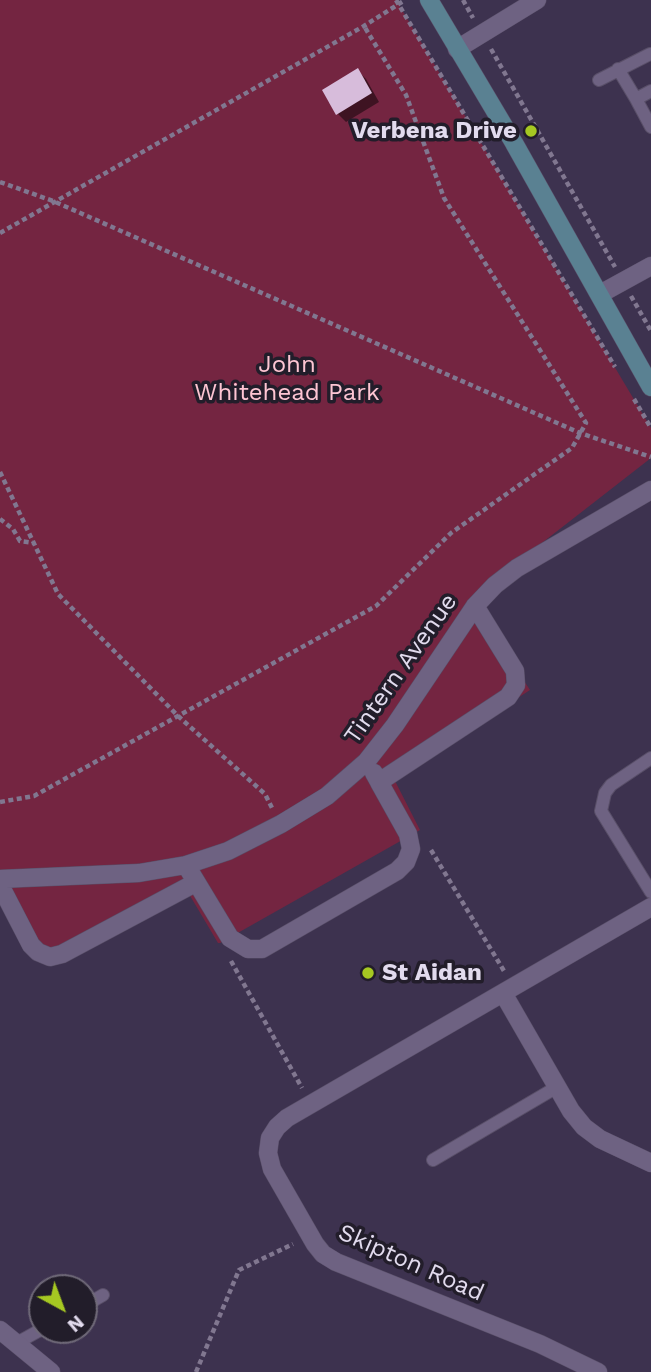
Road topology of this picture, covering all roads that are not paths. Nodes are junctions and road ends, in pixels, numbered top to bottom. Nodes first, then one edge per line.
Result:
1 (429, 0) edge
2 (537, 0) edge
3 (457, 49) junction
4 (650, 54) edge
5 (618, 69) junction
6 (599, 80) dead end
7 (651, 91) edge
8 (636, 99) junction
9 (651, 127) edge
10 (651, 266) edge
11 (600, 294) junction
12 (651, 387) edge
13 (651, 490) edge
14 (475, 606) junction
15 (651, 758) edge
16 (366, 762) junction
17 (379, 782) junction
18 (186, 865) junction
19 (0, 879) edge
20 (195, 883) junction
21 (0, 885) edge
22 (651, 892) edge
23 (651, 907) edge
24 (508, 990) junction
25 (557, 1087) junction
26 (433, 1160) dead end
27 (651, 1163) edge
28 (103, 1295) dead end
29 (98, 1298) edge
30 (0, 1330) edge
31 (28, 1337) edge
32 (15, 1344) junction
33 (51, 1372) edge
34 (598, 1372) edge

1 - 3 street
2 - 3 street
3 - 11 street
4 - 5 lane
5 - 6 lane
5 - 8 lane
7 - 8 lane
8 - 9 lane
10 - 11 street
11 - 12 street
13 - 14 street, Tintern Avenue
14 - 16 street, Tintern Avenue
14 - 17 street
15 - 22 lane
16 - 17 street, Tintern Avenue
16 - 18 street, Tintern Avenue
17 - 20 street, Tintern Avenue
18 - 19 street, Tintern Avenue
18 - 20 street
20 - 21 street
23 - 24 street
24 - 25 street
24 - 34 street, Skipton Road
25 - 26 lane
25 - 27 street
28 - 29 lane
30 - 32 street
31 - 32 lane
32 - 33 street

